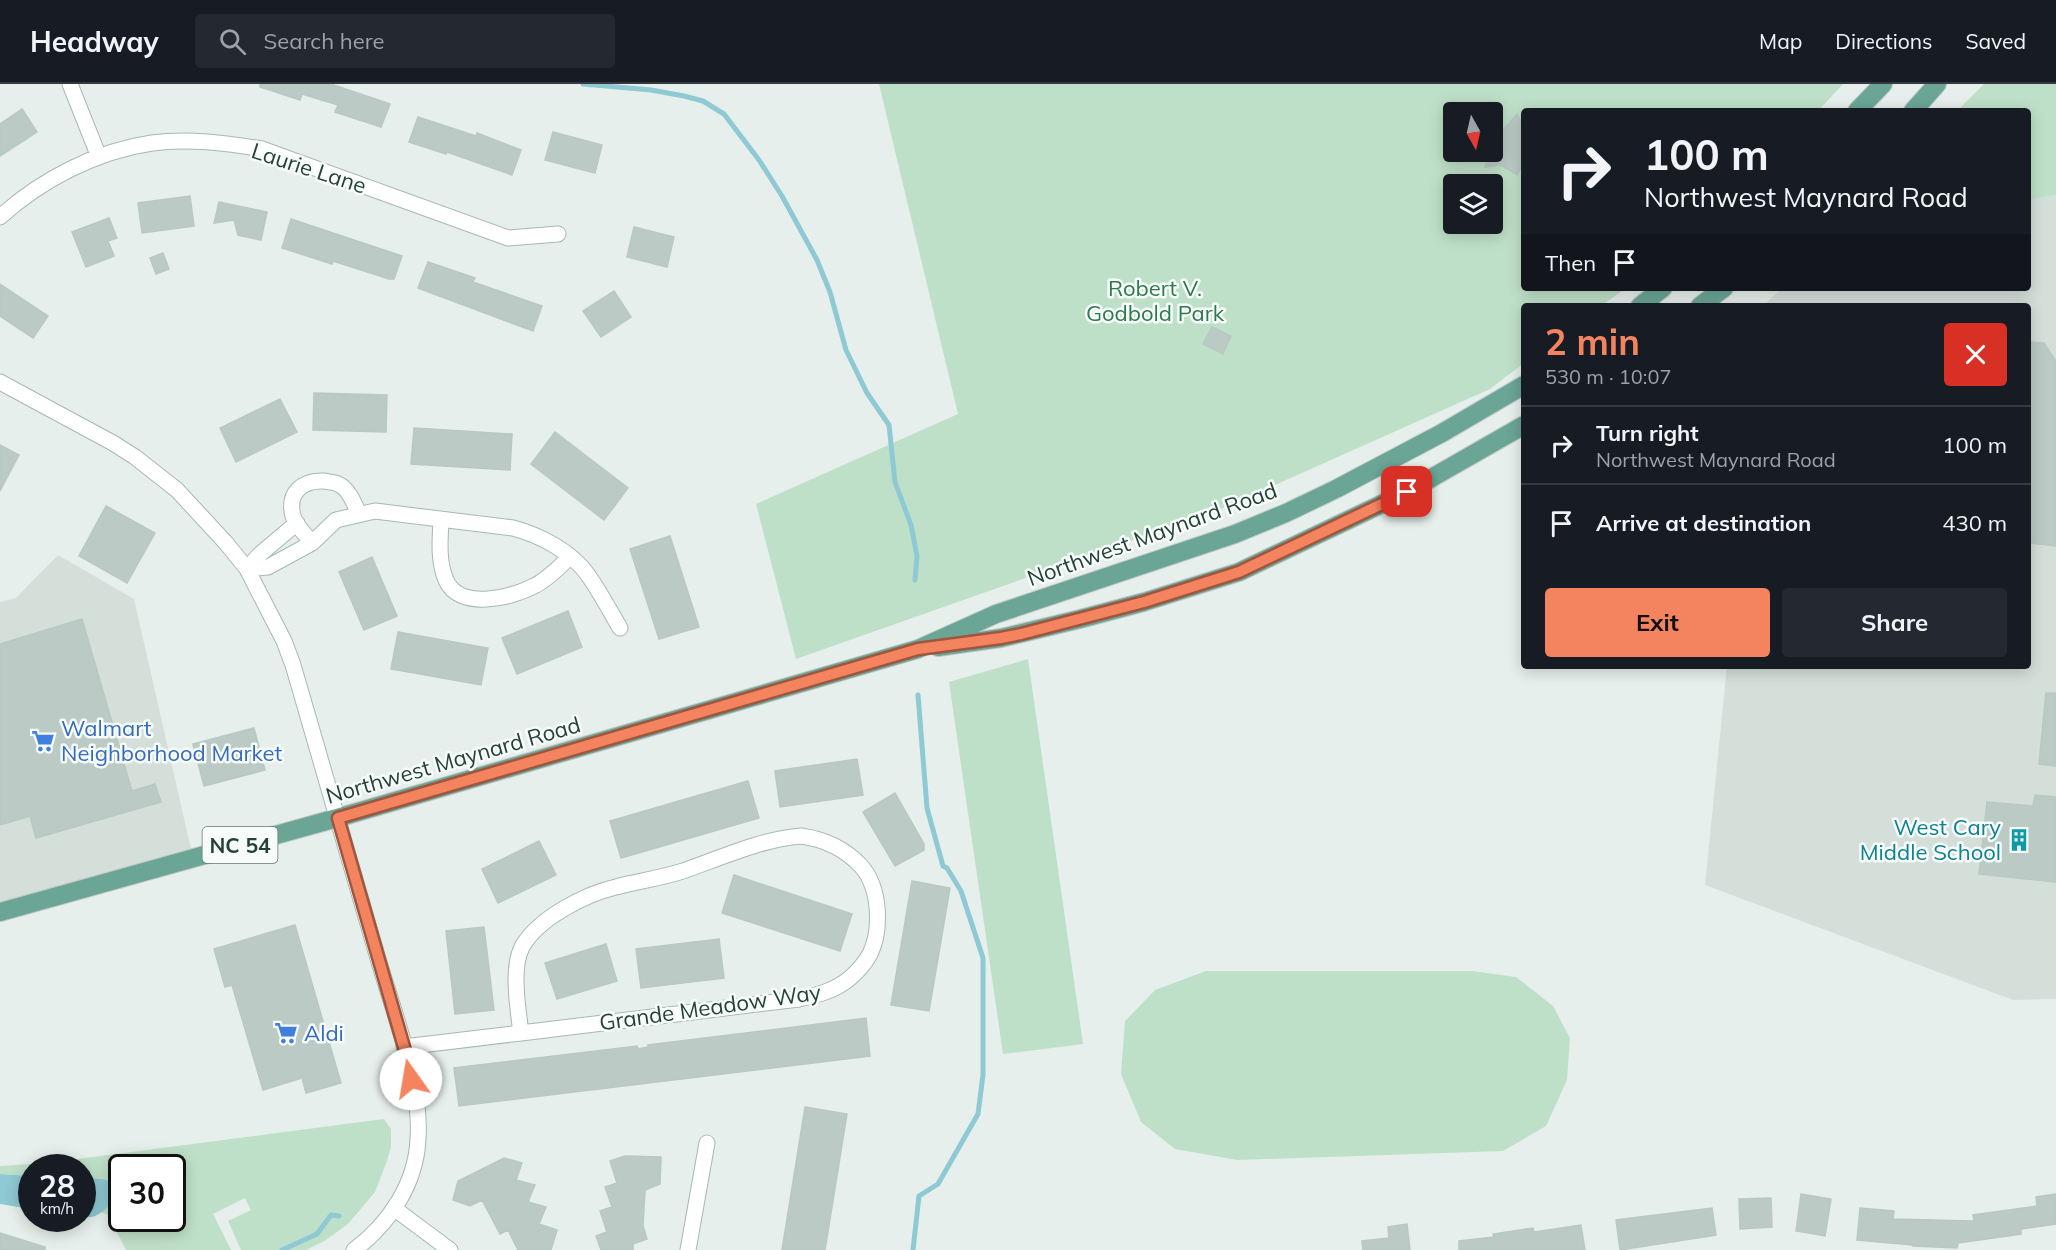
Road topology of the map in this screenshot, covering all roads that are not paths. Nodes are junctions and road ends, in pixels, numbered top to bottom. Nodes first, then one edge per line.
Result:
1 (70, 84) edge
2 (1883, 84) edge
3 (1937, 84) edge
4 (1860, 108) edge
5 (1915, 108) edge
6 (99, 157) junction
7 (0, 218) edge
8 (558, 234) dead end
9 (1659, 291) edge
10 (1720, 291) edge
11 (1644, 303) edge
12 (1704, 303) edge
13 (0, 382) edge
14 (1521, 387) edge
15 (1521, 427) edge
16 (359, 514) junction
17 (441, 521) junction
18 (297, 523) junction
19 (312, 543) junction
20 (570, 557) junction
21 (247, 570) junction
22 (620, 628) dead end
23 (918, 649) junction
24 (338, 818) junction
25 (0, 912) edge
26 (521, 1033) junction
27 (404, 1047) junction
28 (707, 1143) dead end
29 (395, 1209) junction
30 (354, 1250) edge
31 (450, 1250) edge
32 (688, 1250) edge

1 - 6 street
2 - 4 main road
3 - 5 main road
6 - 7 street, Laurie Lane
6 - 8 street, Laurie Lane
9 - 11 main road
10 - 12 main road
13 - 21 street
14 - 23 main road, Northwest Maynard Road / NC 54
15 - 23 main road, Northwest Maynard Road / NC 54
16 - 17 street
16 - 18 street
16 - 19 street
17 - 20 street
17 - 20 street
18 - 19 street
18 - 21 street
19 - 21 street
20 - 22 street
21 - 24 street
23 - 24 main road, Northwest Maynard Road / NC 54
24 - 25 main road, Northwest Maynard Road / NC 54
24 - 27 street
26 - 26 street, Grande Meadow Way
26 - 27 street, Grande Meadow Way
27 - 29 street
28 - 32 street
29 - 30 street
29 - 31 street

